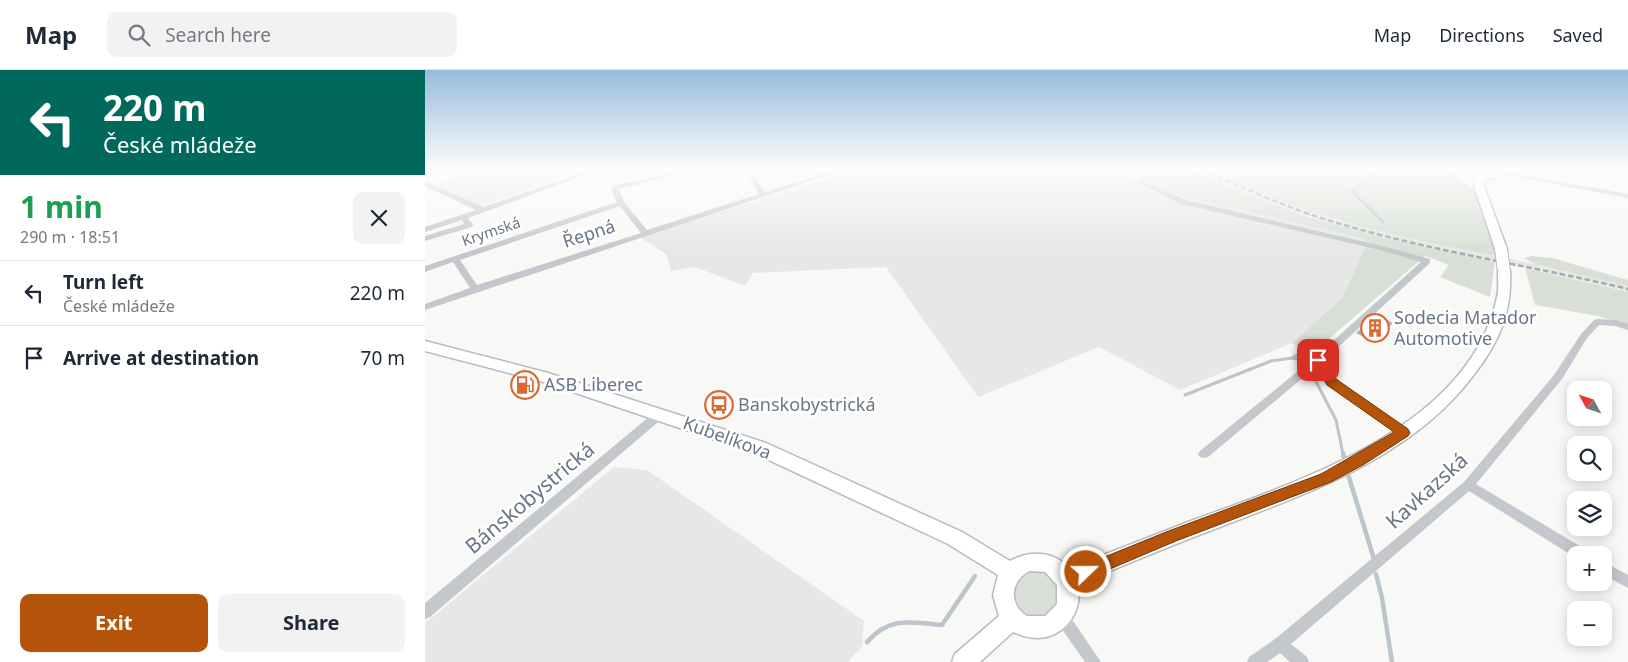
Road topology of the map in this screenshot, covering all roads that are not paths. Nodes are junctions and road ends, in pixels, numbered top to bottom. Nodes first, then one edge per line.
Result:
1 (454, 197) edge
2 (521, 197) edge
3 (618, 197) edge
4 (758, 197) edge
5 (1172, 197) edge
6 (1483, 197) edge
7 (621, 203) junction
8 (483, 210) junction
9 (463, 216) junction
10 (425, 230) edge
11 (645, 233) junction
12 (425, 239) edge
13 (455, 259) junction
14 (425, 269) edge
15 (475, 289) junction
16 (425, 307) edge
17 (1628, 327) edge
18 (425, 346) edge
19 (1318, 360) junction
20 (660, 414) junction
21 (1403, 433) junction
22 (1203, 454) dead end
23 (1468, 485) junction
24 (1568, 546) edge
25 (1012, 573) junction
26 (1612, 573) edge
27 (1066, 579) junction
28 (1628, 582) edge
29 (425, 612) edge
30 (1062, 617) junction
31 (1013, 618) junction
32 (1280, 644) junction
33 (963, 662) edge
34 (1094, 662) edge
35 (1254, 662) edge
36 (1302, 662) edge

1 - 8 street
2 - 8 street
3 - 7 street
4 - 11 street, Řepná
5 - 19 street
6 - 21 street, bridge
7 - 11 street
7 - 13 street, Krymská
8 - 9 street
9 - 10 street
9 - 12 street
11 - 15 street, Řepná
13 - 14 street, Krymská
13 - 15 street, Krymská
15 - 16 street, Řepná
17 - 23 street, Kavkazská
18 - 20 street, Kubelíkova
19 - 21 street
19 - 22 street
20 - 25 street, Kubelíkova
20 - 29 street, Bánskobystrická
21 - 27 street
23 - 24 street
23 - 32 street, Kavkazská
25 - 27 street
25 - 31 street
26 - 28 street
27 - 30 street
30 - 31 street
30 - 34 street
31 - 33 street
32 - 35 street, Kavkazská
32 - 36 street

